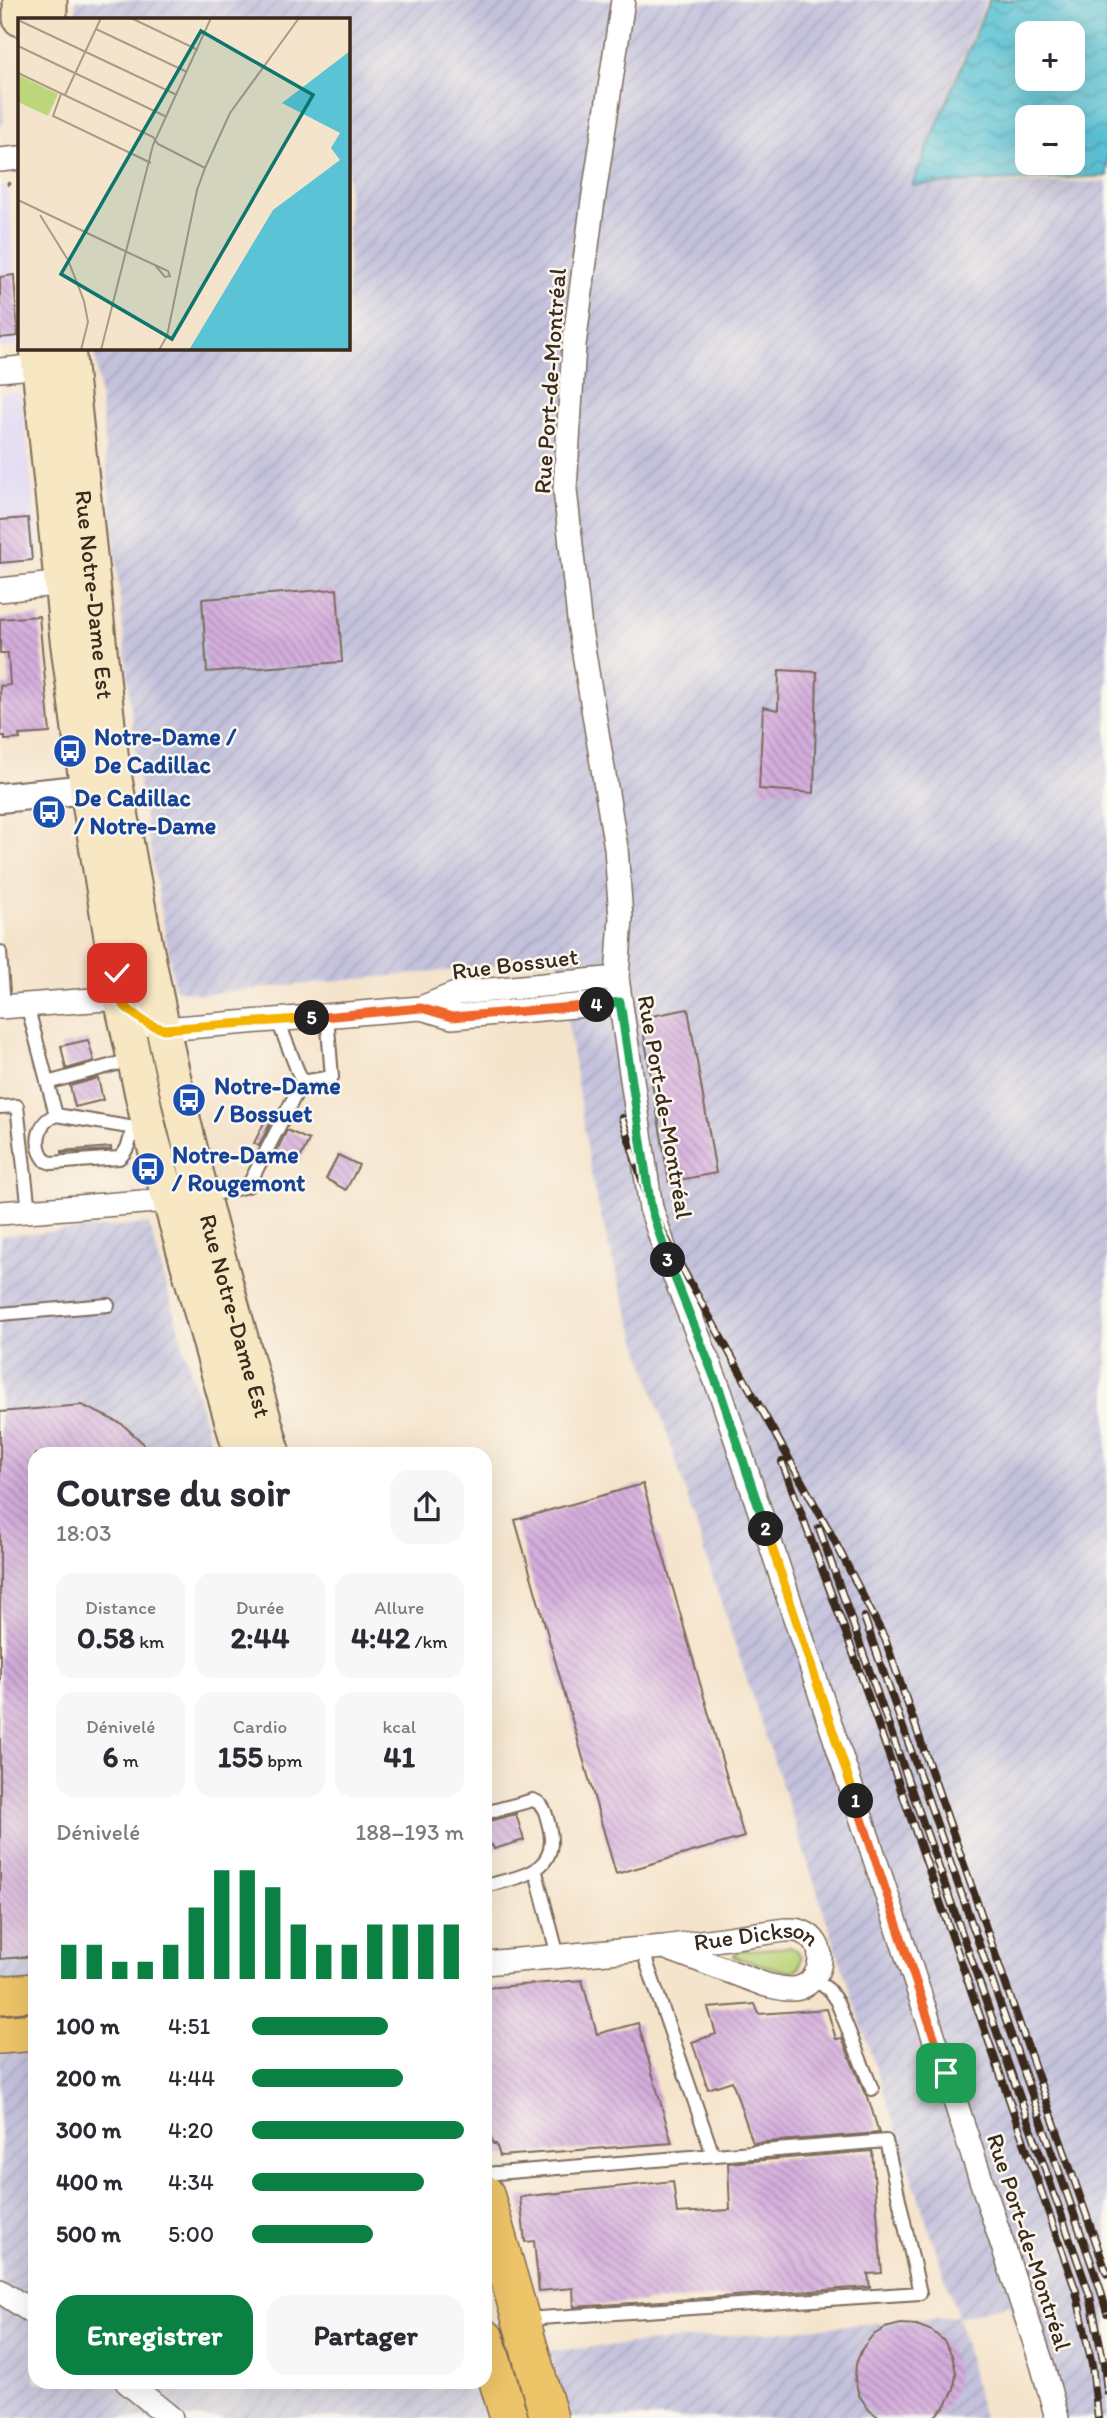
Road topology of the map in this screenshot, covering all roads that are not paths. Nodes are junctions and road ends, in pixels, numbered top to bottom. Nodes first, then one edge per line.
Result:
1 (20, 0) edge
2 (50, 0) edge
3 (623, 0) edge
4 (20, 18) edge
5 (50, 18) edge
6 (18, 158) edge
7 (0, 160) edge
8 (53, 357) edge
9 (0, 370) edge
10 (76, 582) junction
11 (0, 590) edge
12 (102, 788) junction
13 (0, 798) edge
14 (0, 952) edge
15 (617, 978) junction
16 (620, 1002) junction
17 (122, 1004) junction
18 (27, 1005) junction
19 (2, 1007) edge
20 (421, 1008) junction
21 (327, 1016) junction
22 (278, 1021) junction
23 (164, 1029) junction
24 (134, 1060) junction
25 (302, 1082) junction
26 (47, 1083) junction
27 (0, 1107) edge
28 (56, 1115) junction
29 (142, 1130) junction
30 (202, 1197) junction
31 (169, 1200) junction
32 (29, 1211) junction
33 (0, 1213) edge
34 (108, 1305) dead end
35 (0, 1314) edge
36 (239, 1447) edge
37 (272, 1447) edge
38 (492, 1811) edge
39 (536, 1872) junction
40 (492, 1884) edge
41 (653, 1948) junction
42 (558, 1956) junction
43 (492, 1962) edge
44 (814, 1979) junction
45 (28, 1993) edge
46 (0, 1995) edge
47 (28, 2033) edge
48 (0, 2035) edge
49 (872, 2089) dead end
50 (713, 2155) junction
51 (492, 2173) edge
52 (492, 2219) edge
53 (0, 2291) edge
54 (28, 2309) edge
55 (520, 2319) junction
56 (492, 2361) edge
57 (136, 2389) edge
58 (171, 2418) edge
59 (509, 2418) edge
60 (549, 2418) edge
61 (1057, 2418) edge

1 - 4 main road
2 - 5 main road
3 - 15 street, Rue Port-de-Montréal
6 - 7 street
8 - 9 street
8 - 10 main road, Rue Notre-Dame Est
10 - 11 street
10 - 12 main road, Rue Notre-Dame Est
12 - 13 street
12 - 17 main road, Rue Notre-Dame Est
12 - 23 main road, Rue Notre-Dame Est
14 - 19 lane
15 - 16 street, Rue Port-de-Montréal
15 - 20 street, Rue Bossuet
16 - 20 street, Rue Bossuet
16 - 61 street, Rue Port-de-Montréal
17 - 18 street
17 - 23 street
17 - 24 main road, Rue Notre-Dame Est
18 - 19 street
18 - 26 lane
20 - 21 street, Rue Bossuet
21 - 22 street, Rue Bossuet
21 - 25 lane
22 - 23 street, Rue Bossuet
22 - 25 lane
23 - 30 main road, Rue Notre-Dame Est
24 - 26 lane
24 - 29 main road, Rue Notre-Dame Est
25 - 30 lane
26 - 28 lane
27 - 32 lane
28 - 29 lane
28 - 29 lane
29 - 31 main road, Rue Notre-Dame Est
30 - 31 street
30 - 37 main road, Rue Notre-Dame Est
31 - 32 street
31 - 36 main road, Rue Notre-Dame Est
32 - 33 street
34 - 35 lane
38 - 39 lane
39 - 40 lane
39 - 42 lane
41 - 42 street, Rue Dickson
41 - 44 street, Rue Dickson
41 - 44 street, Rue Dickson
41 - 50 lane
42 - 43 street, Rue Dickson
44 - 49 lane
45 - 46 main road
47 - 48 main road
50 - 51 lane
50 - 55 lane
52 - 55 main road
53 - 54 street
55 - 60 main road
56 - 59 main road
57 - 58 street

